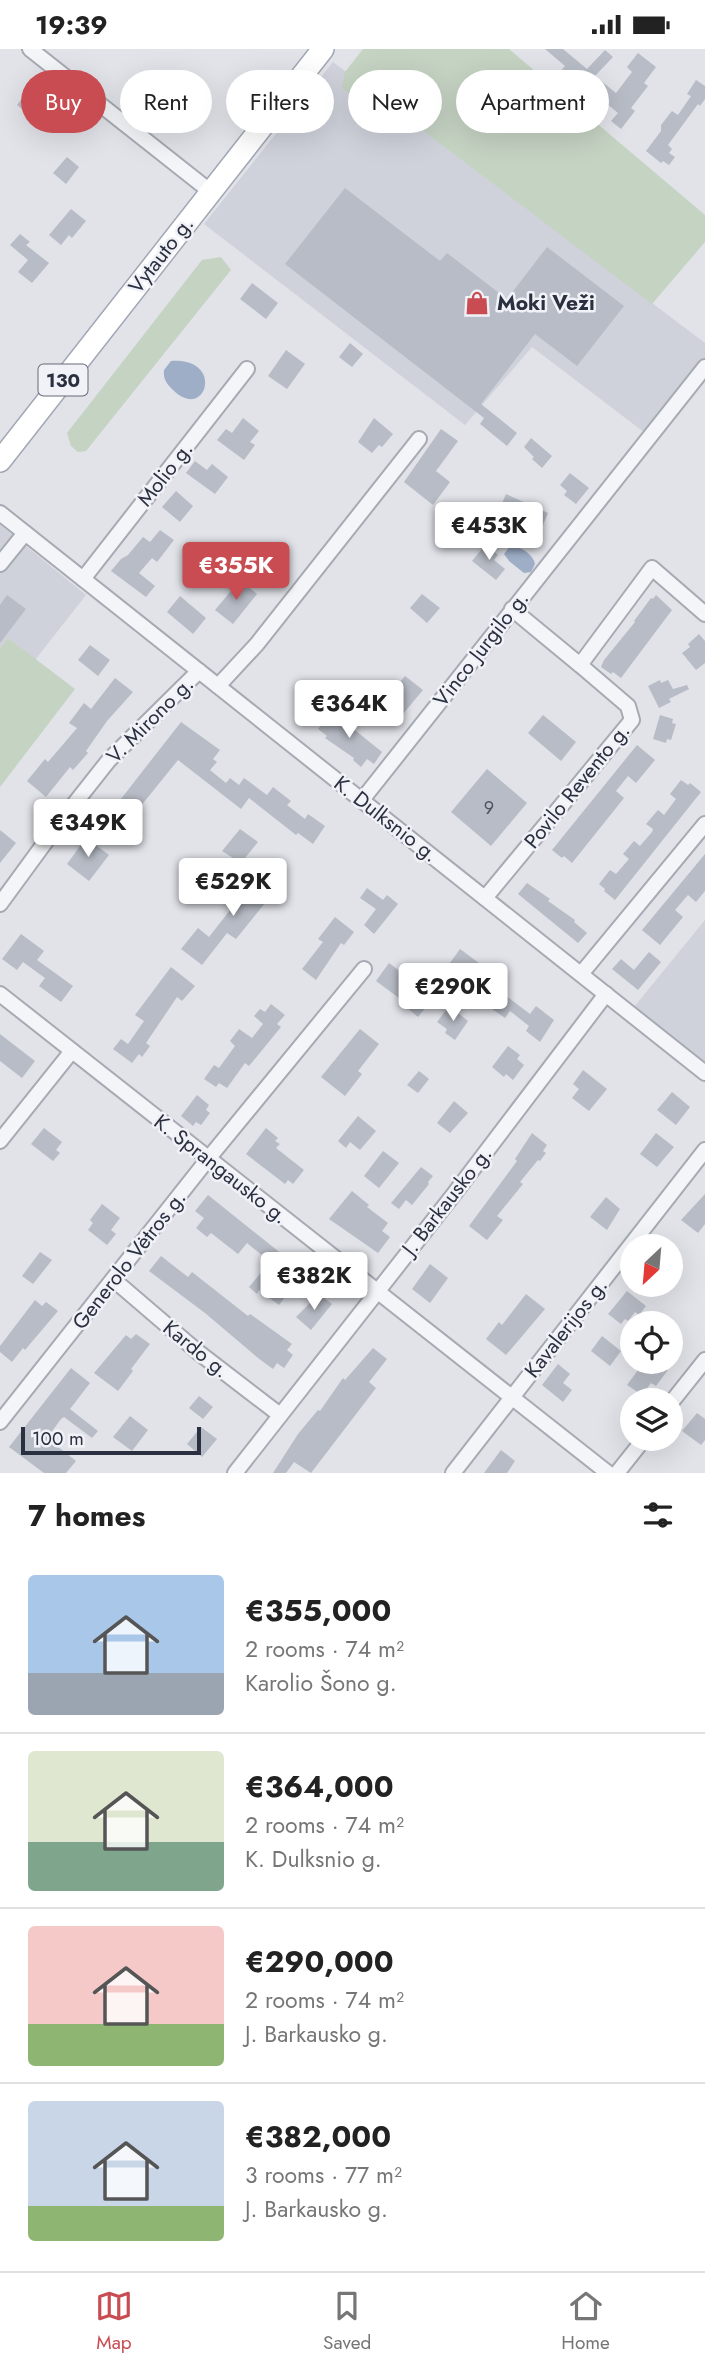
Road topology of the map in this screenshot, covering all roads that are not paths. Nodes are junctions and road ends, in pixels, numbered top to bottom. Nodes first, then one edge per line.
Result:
1 (30, 49) edge
2 (323, 49) edge
3 (211, 192) junction
4 (705, 367) edge
5 (247, 369) dead end
6 (419, 439) dead end
7 (3, 451) edge
8 (0, 513) edge
9 (25, 533) junction
10 (0, 564) edge
11 (83, 579) junction
12 (512, 609) junction
13 (705, 614) edge
14 (580, 665) junction
15 (199, 671) junction
16 (218, 686) junction
17 (362, 800) junction
18 (705, 824) edge
19 (485, 898) junction
20 (0, 904) edge
21 (364, 969) dead end
22 (581, 974) junction
23 (606, 994) junction
24 (0, 995) edge
25 (72, 1051) junction
26 (705, 1073) edge
27 (0, 1141) edge
28 (705, 1150) edge
29 (208, 1159) junction
30 (114, 1280) junction
31 (376, 1292) junction
32 (705, 1360) edge
33 (683, 1388) edge
34 (512, 1397) junction
35 (280, 1415) junction
36 (0, 1422) edge
37 (634, 1451) edge
38 (235, 1473) edge
39 (453, 1473) edge
40 (608, 1473) edge
41 (617, 1473) edge

1 - 3 street
2 - 3 main road, Vytauto g. / 130
3 - 7 main road, Vytauto g. / 130
4 - 12 street, Vinco Jurgilo g.
5 - 11 street, Molio g.
6 - 16 street
8 - 9 street, K. Dulksnio g.
9 - 10 street
9 - 11 street, K. Dulksnio g.
11 - 15 street, K. Dulksnio g.
12 - 14 street
12 - 17 street, Vinco Jurgilo g.
13 - 14 street
14 - 19 street, Povilo Revento g.
15 - 16 street, K. Dulksnio g.
15 - 20 street, V. Mirono g.
16 - 17 street, K. Dulksnio g.
17 - 19 street, K. Dulksnio g.
18 - 22 street
19 - 22 street, K. Dulksnio g.
21 - 29 street, Generolo Vėtros g.
22 - 23 street, K. Dulksnio g.
23 - 26 street, K. Dulksnio g.
23 - 31 street, J. Barkausko g.
24 - 25 street, K. Sprangausko g.
25 - 27 street
25 - 29 street, K. Sprangausko g.
28 - 34 street, Kavalerijos g.
29 - 30 street, Generolo Vėtros g.
29 - 31 street, K. Sprangausko g.
30 - 35 street, Kardo g.
30 - 36 street, Generolo Vėtros g.
31 - 34 street, K. Sprangausko g.
31 - 35 street, J. Barkausko g.
32 - 33 street
34 - 39 street, Kavalerijos g.
34 - 40 street, K. Sprangausko g.
35 - 38 street, J. Barkausko g.
37 - 41 street

